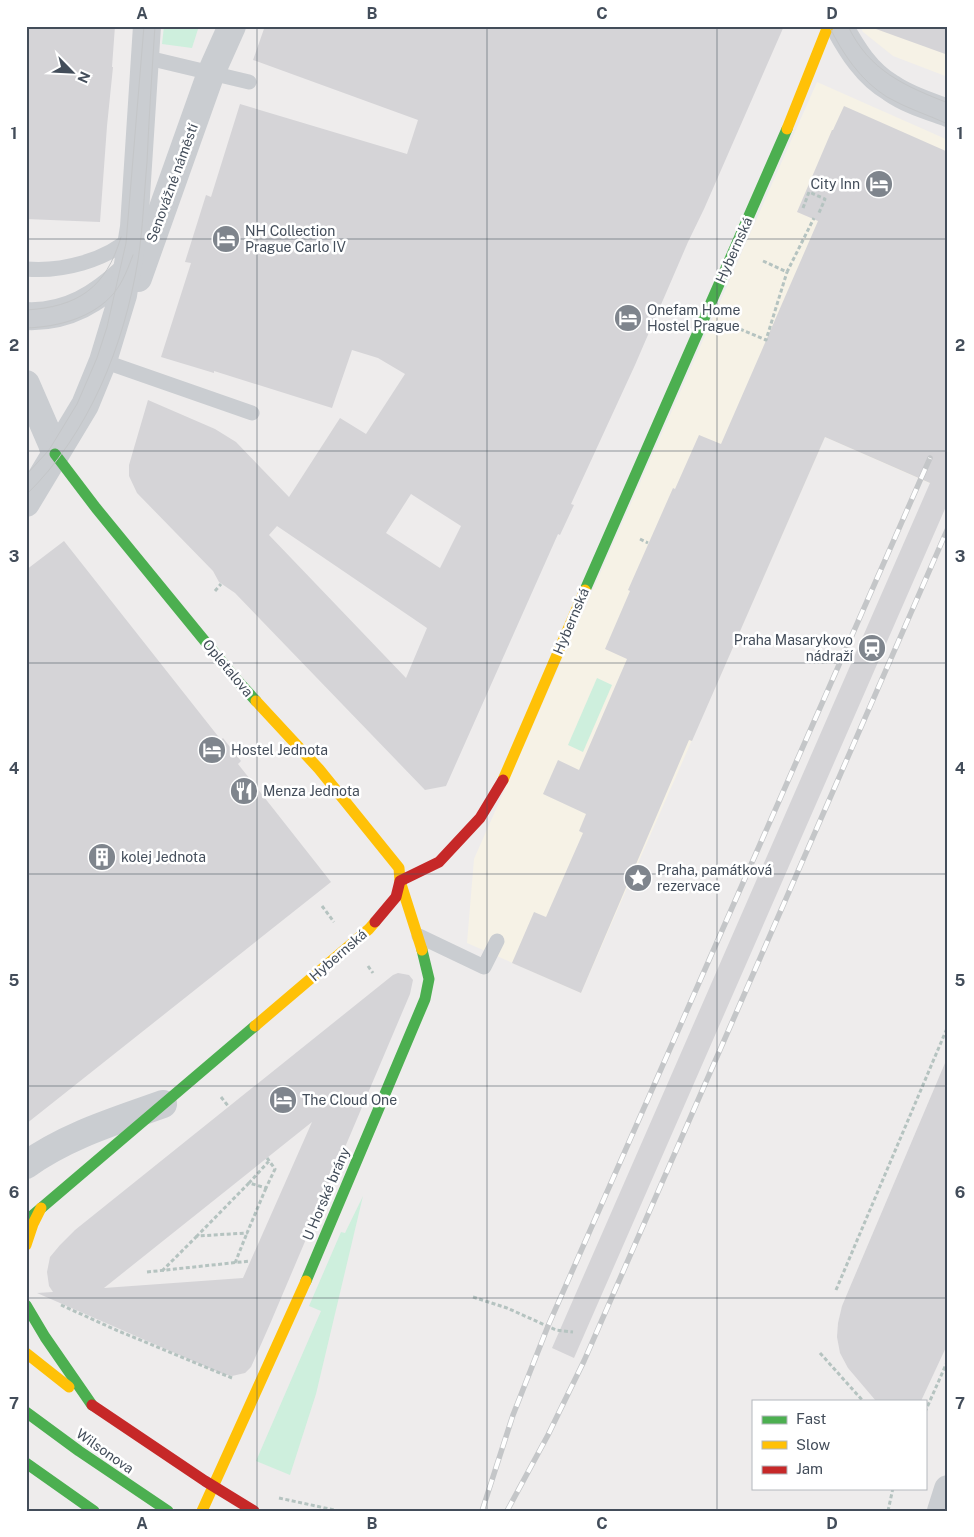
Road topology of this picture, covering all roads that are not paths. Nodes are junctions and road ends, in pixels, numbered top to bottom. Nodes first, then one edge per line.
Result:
1 (147, 26) edge
2 (232, 26) edge
3 (828, 26) edge
4 (839, 26) edge
5 (144, 57) junction
6 (211, 73) junction
7 (249, 82) dead end
8 (948, 113) edge
9 (133, 236) junction
10 (26, 269) edge
11 (127, 271) junction
12 (26, 316) edge
13 (107, 350) junction
14 (26, 384) edge
15 (252, 413) dead end
16 (26, 436) edge
17 (55, 454) junction
18 (26, 503) edge
19 (400, 881) junction
20 (419, 936) junction
21 (497, 941) dead end
22 (164, 1103) junction
23 (26, 1164) edge
24 (41, 1208) junction
25 (26, 1221) edge
26 (26, 1245) edge
27 (26, 1305) edge
28 (28, 1354) edge
29 (92, 1405) junction
30 (26, 1412) edge
31 (26, 1463) edge
32 (217, 1479) junction
33 (948, 1489) edge
34 (248, 1492) road end
35 (94, 1511) edge
36 (168, 1511) edge
37 (202, 1511) edge
38 (254, 1511) edge
39 (941, 1511) edge

1 - 5 street, Senovážné náměstí
2 - 6 street, Senovážné náměstí
3 - 19 street, Hybernská
4 - 8 street
5 - 6 lane
5 - 9 street, Senovážné náměstí
6 - 7 lane
6 - 13 street, Senovážné náměstí
9 - 10 lane
9 - 11 street, Senovážné náměstí
11 - 12 street
11 - 13 street, Senovážné náměstí
13 - 15 lane
13 - 17 street, Senovážné náměstí
14 - 17 street, Opletalova
16 - 17 street, Opletalova
17 - 18 street, Senovážné náměstí
17 - 19 street, Opletalova
19 - 20 street, U Horské brány
19 - 22 street, Hybernská
20 - 21 lane
20 - 32 street, U Horské brány
22 - 23 street, Hybernská
22 - 24 street, Hybernská
24 - 25 street, Hybernská
24 - 26 street
27 - 29 street
28 - 29 street
29 - 38 street, bridge
30 - 36 street, Wilsonova
31 - 35 street
32 - 34 lane
32 - 37 street, U Horské brány
33 - 39 street

